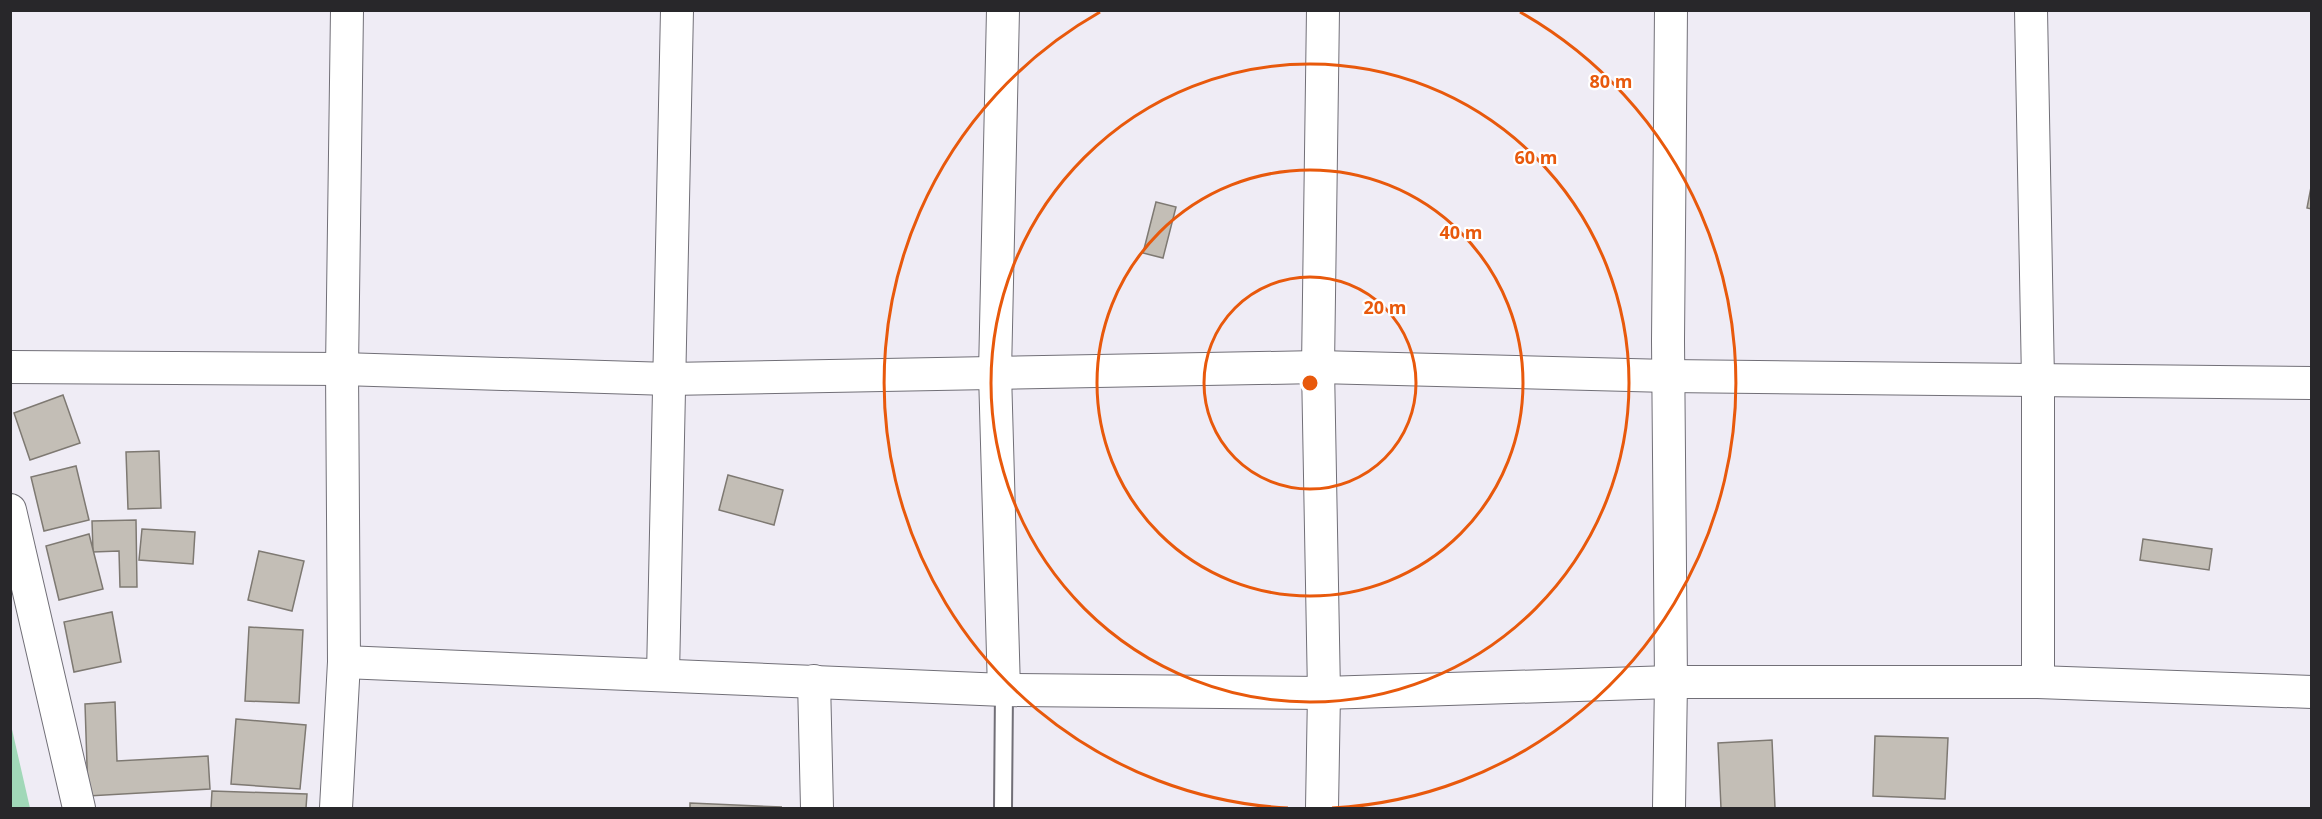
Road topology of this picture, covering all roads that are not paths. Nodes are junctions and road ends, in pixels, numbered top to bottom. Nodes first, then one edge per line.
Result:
1 (347, 10) edge
2 (677, 10) edge
3 (1004, 10) edge
4 (1323, 10) edge
5 (1671, 10) edge
6 (2031, 10) edge
7 (10, 367) edge
8 (1318, 367) junction
9 (342, 369) junction
10 (995, 373) junction
11 (1668, 376) junction
12 (669, 379) junction
13 (2038, 380) junction
14 (2312, 383) edge
15 (10, 510) edge
16 (344, 662) junction
17 (663, 675) junction
18 (814, 681) junction
19 (1671, 682) junction
20 (2038, 682) junction
21 (1004, 690) junction
22 (2312, 692) edge
23 (1324, 693) junction
24 (79, 808) edge
25 (336, 808) edge
26 (817, 808) edge
27 (1003, 808) edge
28 (1322, 808) edge
29 (1669, 808) edge

1 - 9 street
2 - 12 street
3 - 10 street
4 - 8 street
5 - 11 street
6 - 13 street
7 - 9 street
8 - 10 street
8 - 11 street
8 - 23 street
9 - 12 street
9 - 16 street
10 - 12 street
10 - 21 street
11 - 13 street
11 - 19 street
12 - 17 street
13 - 14 street
13 - 20 street
15 - 24 street
16 - 17 street
16 - 25 street
17 - 18 street
18 - 21 street
18 - 26 street
19 - 20 street
19 - 23 street
19 - 29 street
20 - 22 street
21 - 23 street
21 - 27 lane
23 - 28 street

